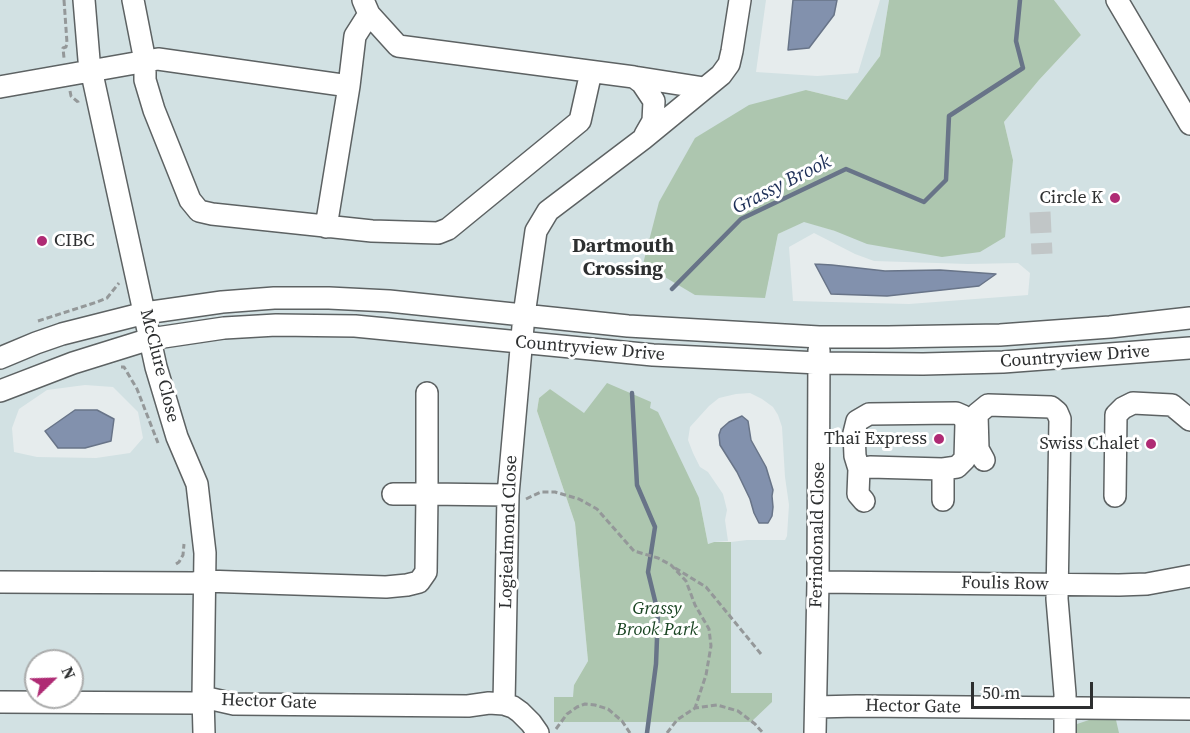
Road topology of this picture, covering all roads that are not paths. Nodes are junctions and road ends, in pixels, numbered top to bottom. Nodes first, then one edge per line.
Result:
1 (84, 0) edge
2 (134, 0) edge
3 (740, 0) edge
4 (1117, 0) edge
5 (366, 7) edge
6 (145, 61) junction
7 (92, 70) junction
8 (591, 72) junction
9 (634, 77) junction
10 (349, 86) junction
11 (0, 87) edge
12 (705, 88) junction
13 (1190, 124) edge
14 (643, 139) junction
15 (326, 227) junction
16 (145, 313) junction
17 (524, 315) junction
18 (1190, 318) edge
19 (819, 337) junction
20 (150, 339) junction
21 (521, 343) junction
22 (1190, 348) edge
23 (0, 358) edge
24 (819, 363) junction
25 (0, 391) edge
26 (427, 393) dead end
27 (1190, 420) edge
28 (984, 460) dead end
29 (859, 469) junction
30 (943, 469) junction
31 (393, 494) dead end
32 (427, 494) junction
33 (1115, 496) dead end
34 (515, 498) junction
35 (943, 500) dead end
36 (864, 501) dead end
37 (1190, 576) edge
38 (204, 581) junction
39 (0, 582) edge
40 (818, 582) junction
41 (1058, 584) junction
42 (203, 697) junction
43 (0, 702) edge
44 (504, 704) junction
45 (816, 707) junction
46 (1065, 708) junction
47 (1190, 709) edge
48 (204, 733) edge
49 (537, 733) edge
50 (815, 733) edge
51 (1065, 733) edge

1 - 7 street, McClure Close
2 - 6 street
3 - 12 street, Logiealmond Close
4 - 13 street
5 - 8 street
5 - 10 street
6 - 7 street
6 - 10 street
6 - 15 street
7 - 11 street
7 - 16 street, McClure Close
8 - 9 street
8 - 15 street
9 - 12 street
9 - 14 street
10 - 15 street
12 - 14 street, Logiealmond Close
14 - 17 street, Logiealmond Close
16 - 17 street, Countryview Drive
16 - 20 street, McClure Close
16 - 23 street, Countryview Drive
17 - 19 street, Countryview Drive
17 - 21 street, Logiealmond Close
18 - 19 street, Countryview Drive
19 - 24 street, Ferindonald Close
20 - 21 street, Countryview Drive
20 - 25 street, Countryview Drive
20 - 38 street, McClure Close
21 - 24 street, Countryview Drive
21 - 34 street, Logiealmond Close
22 - 24 street, Countryview Drive
24 - 40 street, Ferindonald Close
26 - 32 street
27 - 33 street
28 - 41 street
29 - 30 street
29 - 30 street
29 - 36 street
30 - 35 street
31 - 32 street
32 - 34 street
32 - 38 street
34 - 44 street, Logiealmond Close
37 - 41 street, Foulis Row
38 - 39 street
38 - 42 street, McClure Close
40 - 41 street, Foulis Row
40 - 45 street, Ferindonald Close
41 - 46 street
42 - 43 street, Hector Gate
42 - 44 street, Hector Gate
42 - 48 street, McClure Close
44 - 49 street
45 - 46 street, Hector Gate
45 - 50 street, Ferindonald Close
46 - 47 street, Hector Gate
46 - 51 street

